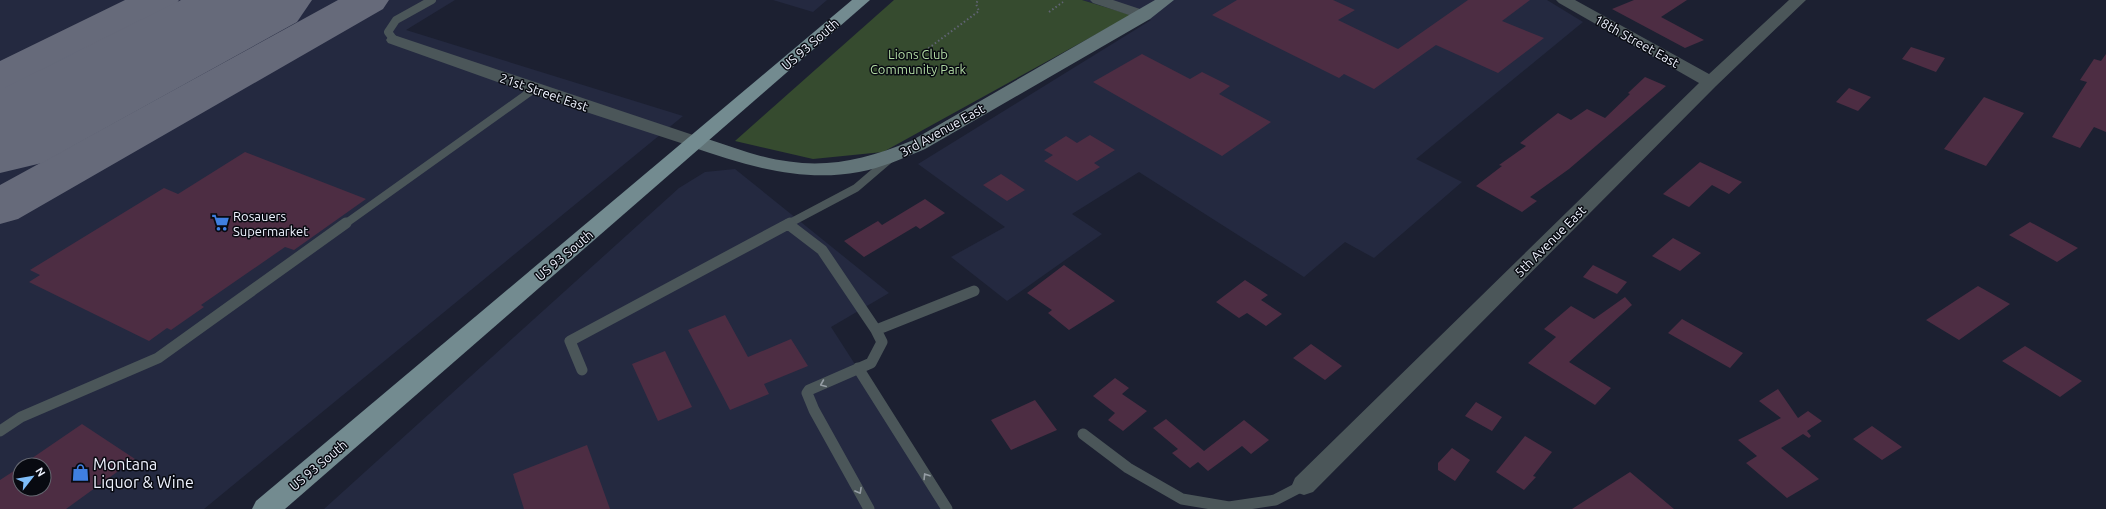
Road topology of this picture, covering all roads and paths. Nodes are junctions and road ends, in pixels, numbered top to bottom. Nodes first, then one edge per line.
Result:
1 (432, 0) edge
2 (862, 0) edge
3 (978, 0) edge
4 (1098, 0) edge
5 (1166, 0) edge
6 (1564, 0) edge
7 (1798, 0) edge
8 (1063, 2) dead end
9 (1050, 12) dead end
10 (1144, 15) junction
11 (394, 40) joint
12 (922, 52) dead end
13 (1710, 82) junction
14 (534, 89) junction
15 (696, 142) junction
16 (893, 156) junction
17 (788, 224) junction
18 (974, 291) dead end
19 (876, 330) junction
20 (858, 368) junction
21 (582, 370) dead end
22 (0, 431) edge
23 (1084, 434) dead end
24 (1304, 485) joint
25 (266, 509) edge
26 (869, 509) edge
27 (947, 509) edge

1 - 11 lane
2 - 15 main road, US 93 South
3 - 12 path
4 - 10 street
5 - 10 street, 3rd Avenue East
6 - 13 street, 18th Street East
7 - 13 street, 5th Avenue East
8 - 9 path
10 - 16 street, 3rd Avenue East
11 - 14 street, 21st Street East
13 - 24 street, 5th Avenue East
14 - 15 street, 21st Street East
14 - 22 lane
15 - 16 street, 3rd Avenue East
15 - 25 main road, US 93 South
16 - 17 lane
17 - 19 lane
17 - 21 lane
18 - 19 lane
19 - 20 lane
20 -> 26 lane
27 -> 20 lane
23 - 24 lane

